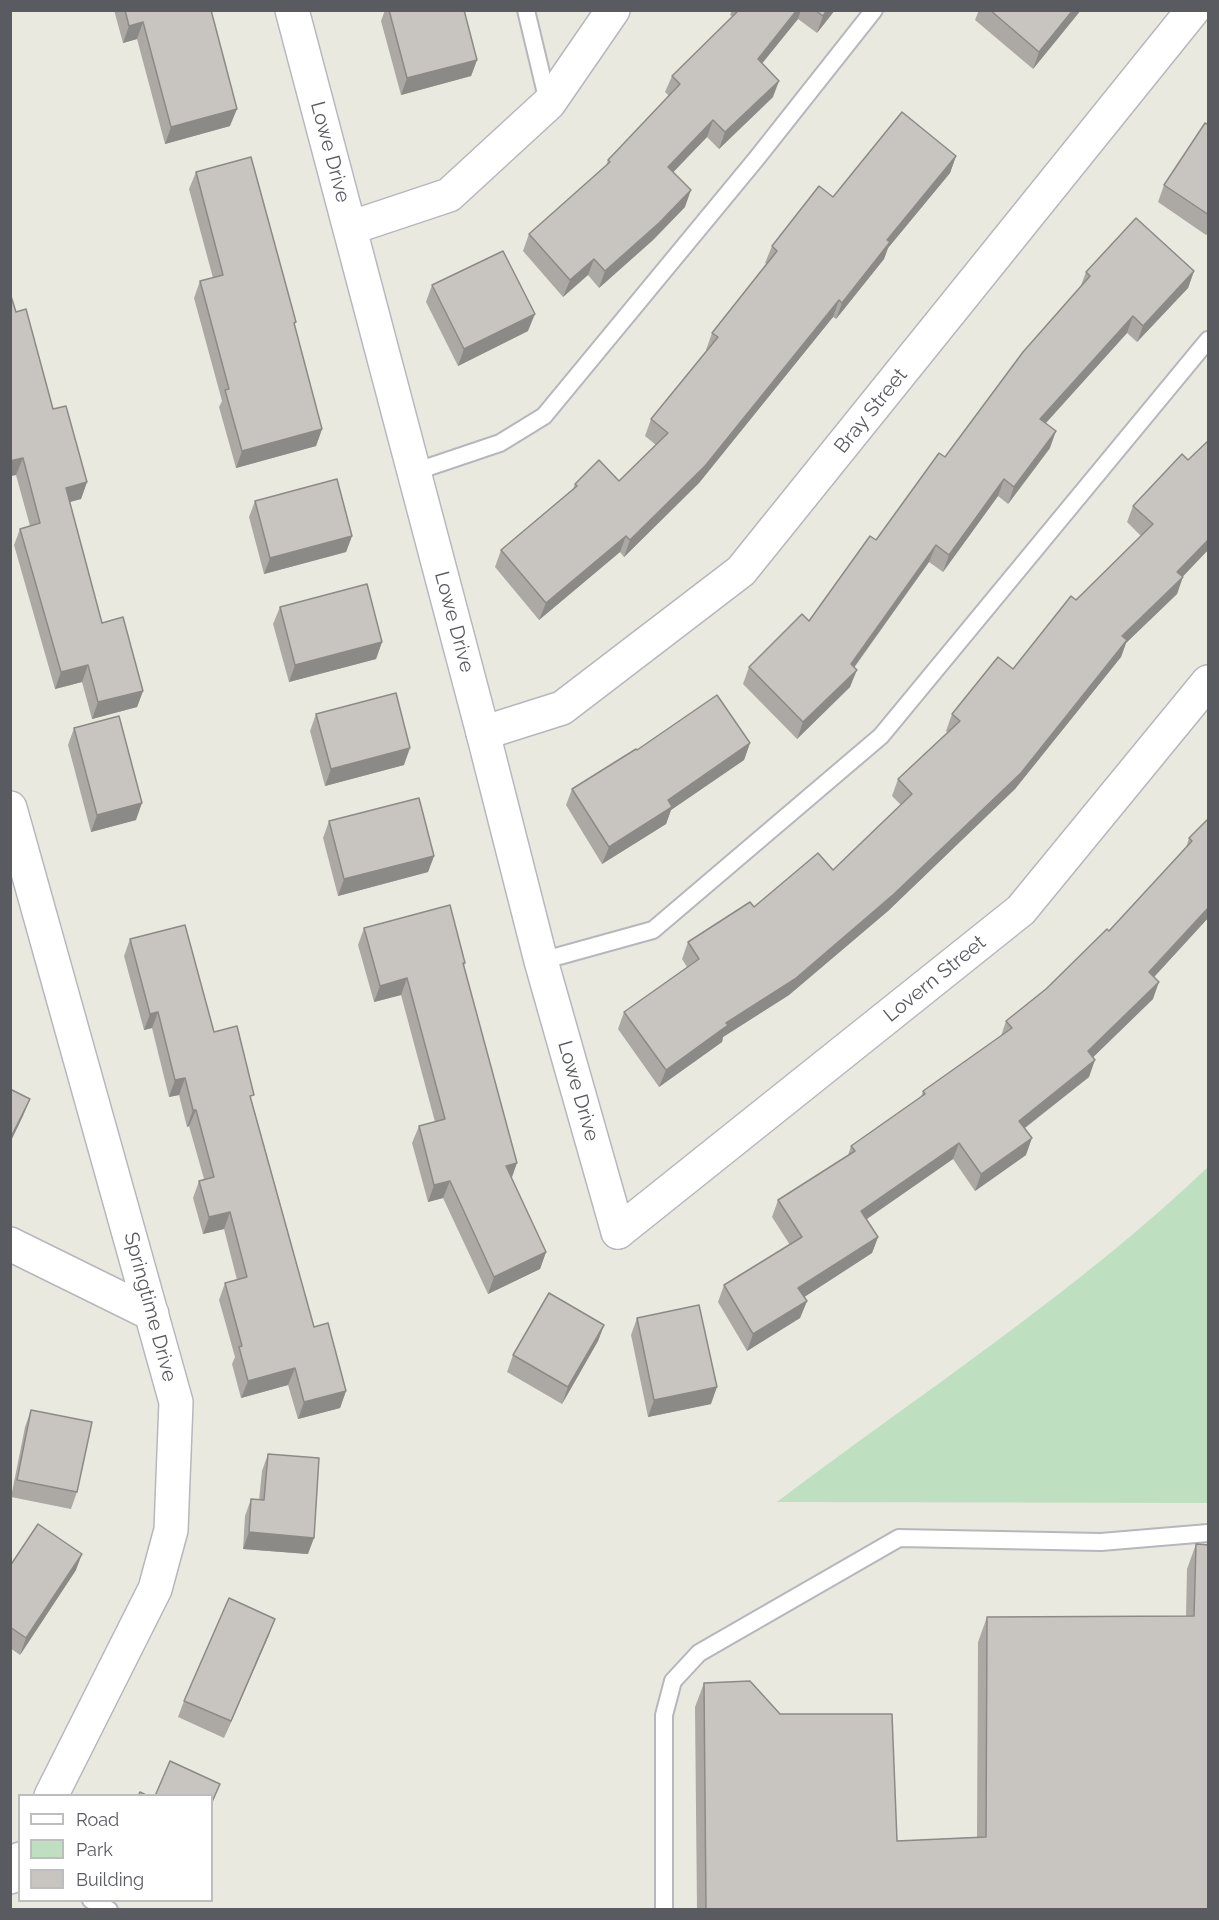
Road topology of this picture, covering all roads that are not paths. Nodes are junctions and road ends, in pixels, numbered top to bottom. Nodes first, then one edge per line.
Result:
1 (292, 10) edge
2 (526, 10) edge
3 (613, 10) edge
4 (874, 10) edge
5 (1194, 10) edge
6 (549, 103) junction
7 (350, 228) junction
8 (1209, 340) edge
9 (414, 472) junction
10 (1209, 682) edge
11 (483, 733) junction
12 (10, 808) edge
13 (541, 962) junction
14 (618, 1232) joint
15 (10, 1244) edge
16 (152, 1314) junction
17 (1209, 1533) edge
18 (52, 1794) edge
19 (18, 1863) edge
20 (10, 1877) edge
21 (95, 1902) edge
22 (109, 1910) edge
23 (664, 1910) edge

1 - 7 street, Lowe Drive
2 - 6 lane
3 - 6 street
4 - 9 lane
5 - 11 street, Bray Street
6 - 7 street
7 - 9 street, Lowe Drive
8 - 13 lane
9 - 11 street, Lowe Drive
10 - 14 street, Lovern Street
11 - 13 street, Lowe Drive
12 - 16 street, Springtime Drive
13 - 14 street, Lowe Drive
15 - 16 street
16 - 18 street, Springtime Drive
17 - 23 lane
19 - 20 street
21 - 22 lane

